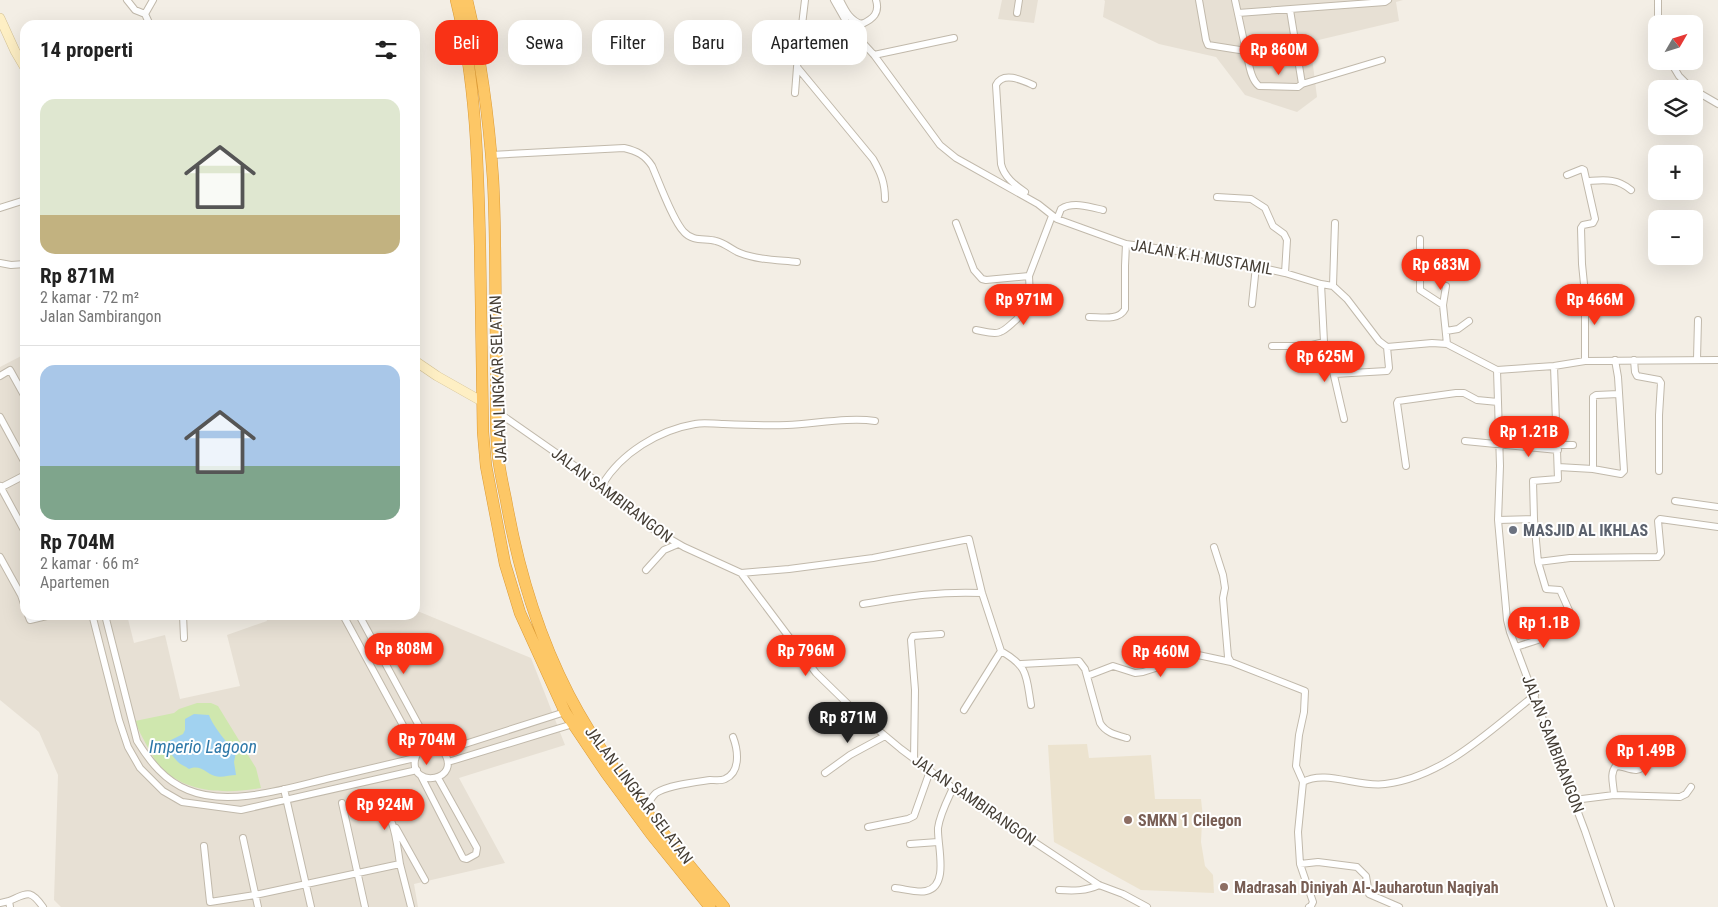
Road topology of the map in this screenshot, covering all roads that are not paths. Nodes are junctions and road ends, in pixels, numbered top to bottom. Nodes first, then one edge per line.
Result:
1 (127, 0) edge
2 (153, 0) edge
3 (456, 0) edge
4 (467, 0) edge
5 (805, 0) edge
6 (834, 0) edge
7 (840, 0) edge
8 (876, 0) edge
9 (1019, 0) edge
10 (1199, 0) edge
11 (1235, 0) edge
12 (1388, 0) edge
13 (1658, 0) edge
14 (1290, 10) junction
15 (1017, 13) dead end
16 (1238, 13) junction
17 (145, 14) junction
18 (1658, 15) edge
19 (0, 18) edge
20 (148, 20) edge
21 (954, 38) dead end
22 (1294, 42) junction
23 (1246, 50) junction
24 (874, 55) junction
25 (20, 58) edge
26 (1382, 60) dead end
27 (797, 66) junction
28 (1675, 70) edge
29 (1683, 80) edge
30 (1302, 84) junction
31 (1033, 85) dead end
32 (795, 93) dead end
33 (1703, 96) edge
34 (1718, 104) edge
35 (491, 155) junction
36 (1567, 175) dead end
37 (1588, 181) junction
38 (1631, 190) dead end
39 (1218, 197) dead end
40 (885, 200) dead end
41 (20, 202) edge
42 (0, 208) edge
43 (1044, 208) junction
44 (1103, 210) dead end
45 (1055, 218) junction
46 (956, 223) dead end
47 (1335, 223) dead end
48 (1420, 239) dead end
49 (1126, 244) junction
50 (797, 262) dead end
51 (0, 263) edge
52 (20, 264) edge
53 (1256, 266) junction
54 (1285, 273) junction
55 (1029, 276) junction
56 (1320, 284) junction
57 (1333, 286) junction
58 (1446, 286) dead end
59 (1616, 302) dead end
60 (1252, 304) dead end
61 (1586, 304) junction
62 (1443, 305) junction
63 (1089, 317) dead end
64 (1469, 320) dead end
65 (1698, 320) dead end
66 (481, 321) junction
67 (496, 322) junction
68 (976, 330) dead end
69 (1446, 331) junction
70 (1324, 342) junction
71 (1447, 344) junction
72 (1272, 346) dead end
73 (1387, 347) junction
74 (1697, 359) junction
75 (1615, 360) junction
76 (1634, 360) junction
77 (1718, 360) edge
78 (1584, 361) junction
79 (420, 364) edge
80 (1554, 366) junction
81 (1497, 370) junction
82 (1334, 374) junction
83 (0, 376) edge
84 (20, 388) edge
85 (1619, 394) junction
86 (483, 402) junction
87 (1498, 402) junction
88 (496, 411) junction
89 (0, 417) edge
90 (1344, 419) dead end
91 (875, 421) dead end
92 (1465, 441) dead end
93 (1500, 444) junction
94 (1573, 445) dead end
95 (1558, 448) junction
96 (20, 454) edge
97 (1406, 466) dead end
98 (1558, 467) junction
99 (1592, 469) junction
100 (1659, 471) dead end
101 (20, 477) edge
102 (602, 485) junction
103 (0, 487) edge
104 (1676, 501) dead end
105 (1718, 507) edge
106 (1534, 519) junction
107 (1498, 520) junction
108 (20, 523) edge
109 (1718, 527) edge
110 (678, 544) junction
111 (1214, 547) dead end
112 (0, 557) edge
113 (1538, 562) junction
114 (646, 570) dead end
115 (741, 572) junction
116 (20, 590) edge
117 (982, 593) junction
118 (862, 604) dead end
119 (92, 620) edge
120 (106, 620) edge
121 (183, 620) edge
122 (346, 620) edge
123 (362, 620) edge
124 (941, 634) dead end
125 (536, 637) junction
126 (184, 638) dead end
127 (1516, 647) junction
128 (1001, 651) junction
129 (1231, 662) junction
130 (1021, 664) junction
131 (1087, 676) junction
132 (1535, 695) junction
133 (1031, 705) dead end
134 (964, 710) dead end
135 (565, 712) junction
136 (131, 717) junction
137 (119, 720) junction
138 (539, 721) junction
139 (573, 724) junction
140 (543, 733) junction
141 (885, 736) junction
142 (733, 737) dead end
143 (1126, 738) dead end
144 (1649, 744) dead end
145 (430, 746) junction
146 (443, 751) junction
147 (417, 756) junction
148 (914, 760) junction
149 (448, 762) junction
150 (417, 770) junction
151 (930, 771) junction
152 (825, 772) dead end
153 (421, 776) junction
154 (438, 778) junction
155 (170, 781) junction
156 (1302, 782) junction
157 (1691, 787) dead end
158 (953, 788) junction
159 (284, 789) junction
160 (163, 791) junction
161 (374, 795) dead end
162 (1614, 795) junction
163 (287, 800) junction
164 (1574, 800) junction
165 (342, 803) dead end
166 (645, 809) junction
167 (394, 825) junction
168 (868, 827) dead end
169 (655, 831) junction
170 (243, 838) dead end
171 (938, 842) junction
172 (910, 844) dead end
173 (204, 846) dead end
174 (400, 864) junction
175 (1300, 864) junction
176 (357, 873) junction
177 (425, 880) dead end
178 (305, 884) junction
179 (1099, 885) junction
180 (895, 888) dead end
181 (1059, 890) dead end
182 (254, 895) junction
183 (0, 903) edge
184 (10, 904) edge
185 (210, 905) edge
186 (43, 907) edge
187 (258, 907) edge
188 (311, 907) edge
189 (365, 907) edge
190 (411, 907) edge
191 (710, 907) edge
192 (724, 907) edge
193 (1146, 907) edge
194 (1309, 907) edge
195 (1399, 907) edge
196 (1611, 907) edge

1 - 17 street
2 - 17 street
3 - 66 highway, JALAN LINGKAR SELATAN
4 - 35 highway, JALAN LINGKAR SELATAN
5 - 27 street
6 - 24 street, JALAN K.H MUSTAMIL
7 - 8 street
9 - 15 street
10 - 23 street
11 - 16 street
12 - 14 street
13 - 18 street
14 - 16 street
14 - 22 street
16 - 23 street
17 - 20 street
19 - 25 street
21 - 24 street
22 - 23 street
22 - 30 street
23 - 30 street
24 - 43 street, JALAN K.H MUSTAMIL
26 - 30 street
27 - 32 street
27 - 40 street
28 - 29 street
31 - 43 street
33 - 34 street
35 - 50 street
35 - 67 highway, JALAN LINGKAR SELATAN
36 - 37 street
37 - 38 street
37 - 61 street
39 - 54 street
41 - 42 street
43 - 45 street, JALAN K.H MUSTAMIL
44 - 45 street
45 - 49 street, JALAN K.H MUSTAMIL
45 - 55 street
46 - 55 street
47 - 57 street
48 - 62 street
49 - 53 street, JALAN K.H MUSTAMIL
49 - 63 street
51 - 52 street
53 - 54 street, JALAN K.H MUSTAMIL
53 - 60 street
54 - 56 street, JALAN K.H MUSTAMIL
55 - 68 street
56 - 57 street, JALAN K.H MUSTAMIL
56 - 70 street
57 - 73 street
58 - 62 street
59 - 61 street
61 - 78 street
62 - 69 street
64 - 69 street
65 - 74 street
66 - 67 highway
66 - 86 highway, JALAN LINGKAR SELATAN
67 - 88 highway, JALAN LINGKAR SELATAN
69 - 71 street
70 - 72 street
70 - 82 street
71 - 73 street
71 - 81 street
73 - 82 street
74 - 76 street
74 - 77 street
75 - 76 street
75 - 78 street
75 - 85 street
76 - 100 street
78 - 80 street
79 - 86 street
80 - 81 street
80 - 95 street
81 - 87 street, JALAN SAMBIRANGON
82 - 90 street
83 - 84 street
85 - 99 street
85 - 99 street
86 - 125 highway, JALAN LINGKAR SELATAN
87 - 93 street, JALAN SAMBIRANGON
87 - 97 street
88 - 102 street, JALAN SAMBIRANGON
88 - 125 highway, JALAN LINGKAR SELATAN
89 - 96 street
91 - 102 street
92 - 93 street
93 - 95 street
93 - 107 street, JALAN SAMBIRANGON
94 - 95 street
95 - 98 street
98 - 99 street
98 - 106 street
101 - 103 street
102 - 110 street, JALAN SAMBIRANGON
103 - 108 street
104 - 105 street
106 - 107 street
106 - 113 street
107 - 127 street, JALAN SAMBIRANGON
109 - 113 street
110 - 114 street
110 - 115 street, JALAN SAMBIRANGON
111 - 129 street
112 - 116 street
113 - 127 street
115 - 117 street
115 - 141 street, JALAN SAMBIRANGON
117 - 118 street
117 - 128 street
119 - 137 street
120 - 136 street
121 - 126 street
122 - 147 street
123 - 145 street
124 - 148 street
125 - 135 highway, JALAN LINGKAR SELATAN
125 - 166 highway, JALAN LINGKAR SELATAN
127 - 132 street, JALAN SAMBIRANGON
128 - 130 street
128 - 134 street
129 - 131 street
129 - 156 street
130 - 131 street
130 - 133 street
131 - 143 street
132 - 156 street
132 - 164 street, JALAN SAMBIRANGON
135 - 138 street
135 - 139 highway, JALAN LINGKAR SELATAN
136 - 137 street
136 - 155 street
137 - 160 street
138 - 140 street
138 - 146 street
139 - 140 street
139 - 169 highway, JALAN LINGKAR SELATAN
140 - 149 street
141 - 148 street, JALAN SAMBIRANGON
141 - 152 street
142 - 166 street
144 - 162 street
145 - 146 street
145 - 147 street
146 - 149 street
147 - 150 street
147 - 159 street
148 - 151 street, JALAN SAMBIRANGON
149 - 154 street
150 - 153 street
150 - 163 street
151 - 158 street, JALAN SAMBIRANGON
151 - 168 street
153 - 154 street
153 - 154 street
155 - 159 street
155 - 160 street
156 - 175 street
157 - 162 street
158 - 171 street
158 - 179 street, JALAN SAMBIRANGON
159 - 163 street
160 - 163 street
161 - 167 street
162 - 164 street
163 - 178 street
164 - 196 street, JALAN SAMBIRANGON
165 - 176 street
166 - 169 highway, JALAN LINGKAR SELATAN
167 - 174 street
167 - 177 street
169 - 191 highway, JALAN LINGKAR SELATAN
169 - 192 highway, JALAN LINGKAR SELATAN
170 - 182 street
171 - 172 street
171 - 180 street
173 - 185 street
174 - 176 street
174 - 190 street
175 - 194 street
175 - 195 street
176 - 178 street
176 - 189 street
178 - 182 street
178 - 188 street
179 - 181 street
179 - 193 street, JALAN SAMBIRANGON
182 - 185 street
182 - 187 street
183 - 184 street
184 - 186 street

